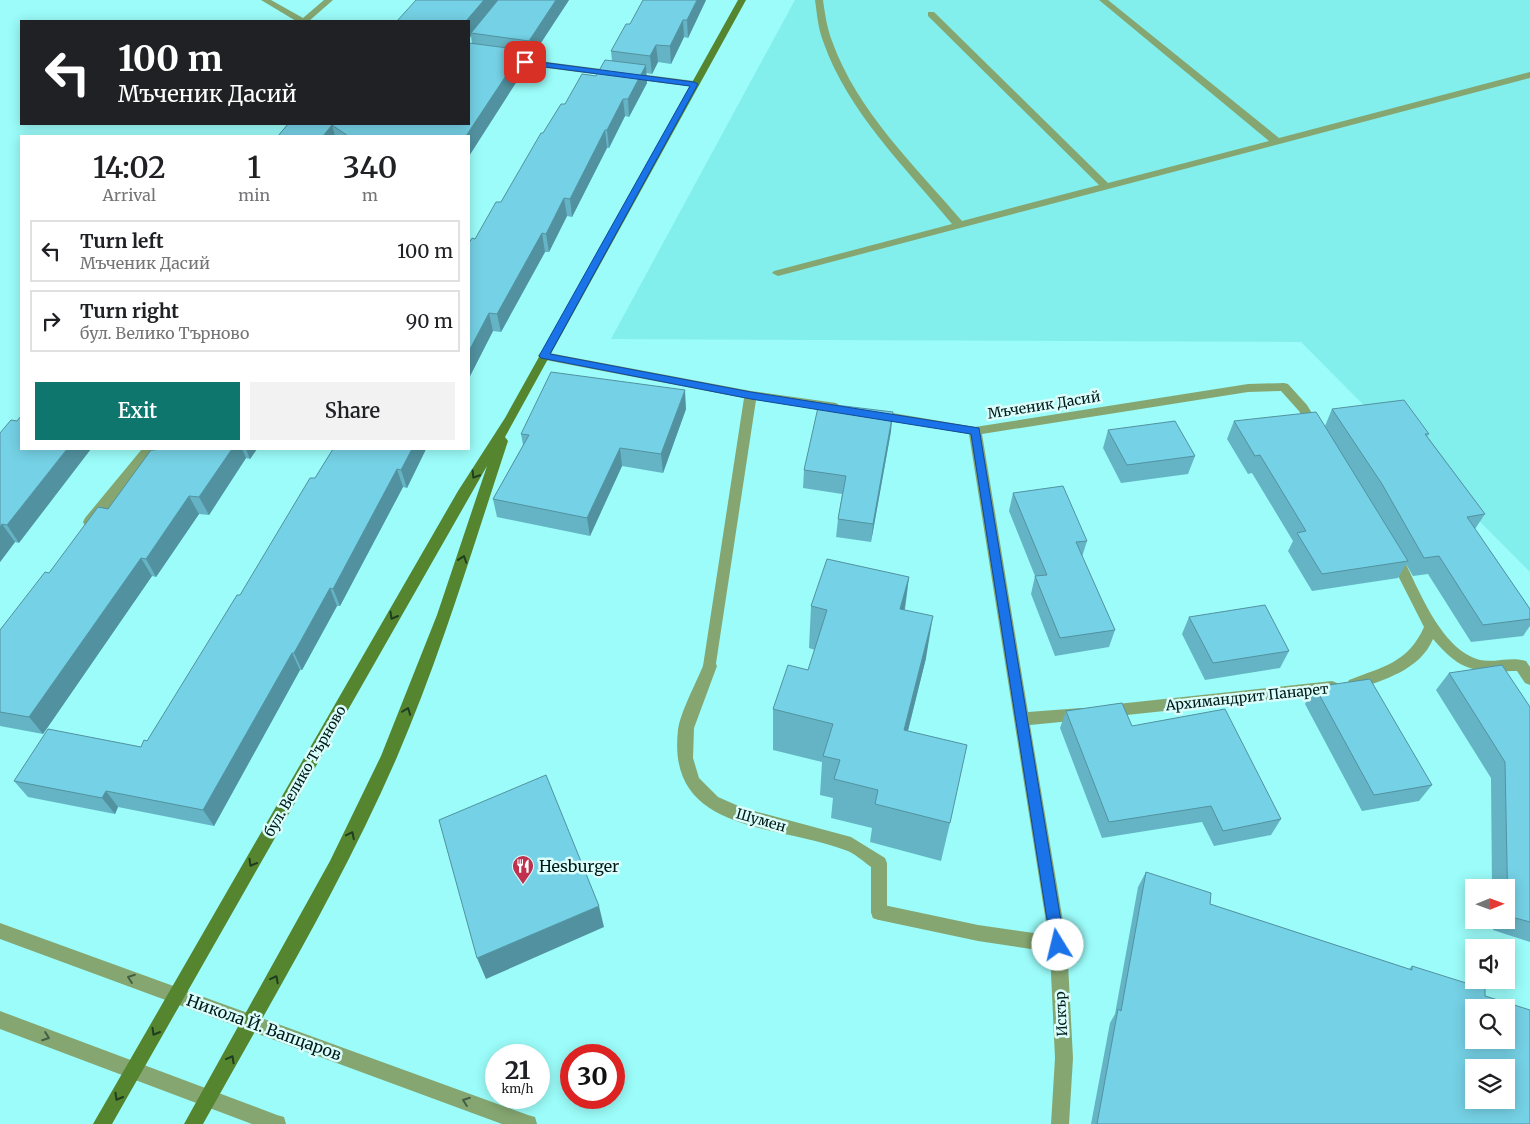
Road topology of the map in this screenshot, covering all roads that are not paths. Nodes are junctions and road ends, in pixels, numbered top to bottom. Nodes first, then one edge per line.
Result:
1 (265, 0) edge
2 (329, 0) edge
3 (742, 0) edge
4 (819, 0) edge
5 (1104, 0) edge
6 (931, 14) dead end
7 (301, 20) edge
8 (304, 20) edge
9 (470, 55) edge
10 (1530, 75) edge
11 (694, 84) junction
12 (1276, 141) junction
13 (1105, 186) junction
14 (959, 225) junction
15 (778, 273) dead end
16 (544, 356) junction
17 (751, 395) junction
18 (510, 419) junction
19 (975, 431) junction
20 (1323, 441) edge
21 (148, 450) edge
22 (81, 534) edge
23 (1388, 544) edge
24 (1431, 626) junction
25 (1530, 679) edge
26 (1023, 719) junction
27 (0, 931) edge
28 (1058, 945) junction
29 (177, 994) junction
30 (0, 1020) edge
31 (251, 1022) junction
32 (134, 1069) junction
33 (210, 1097) junction
34 (102, 1124) edge
35 (193, 1124) edge
36 (278, 1124) edge
37 (528, 1124) edge
38 (1060, 1124) edge

1 - 7 street
2 - 8 street
3 - 11 main road, бул. Велико Търново
4 - 14 street
5 - 12 street
6 - 13 street
9 - 11 street
10 - 12 street
11 - 16 main road, бул. Велико Търново
12 - 13 street
13 - 14 street
14 - 15 street
16 - 17 street, Мъченик Дасий
16 - 18 main road, бул. Велико Търново
17 - 19 street, Мъченик Дасий
17 - 28 street, Шумен
18 -> 29 main road, бул. Велико Търново
31 -> 18 main road, бул. Велико Търново
19 - 20 street, Мъченик Дасий
19 - 26 street, Искър
21 - 22 street
23 - 24 street
24 - 25 street
24 - 26 street, Архимандрит Панарет
26 - 28 street, Искър
29 -> 27 street, Никола Й. Вапцаров
28 - 38 street, Искър
29 - 31 street, Никола Й. Вапцаров
29 -> 32 main road, бул. Велико Търново
30 -> 32 street
33 -> 31 main road, бул. Велико Търново
37 -> 31 street, Никола Й. Вапцаров
32 - 33 street
32 -> 34 main road, бул. Велико Търново
33 - 35 main road, бул. Велико Търново
33 - 36 street

